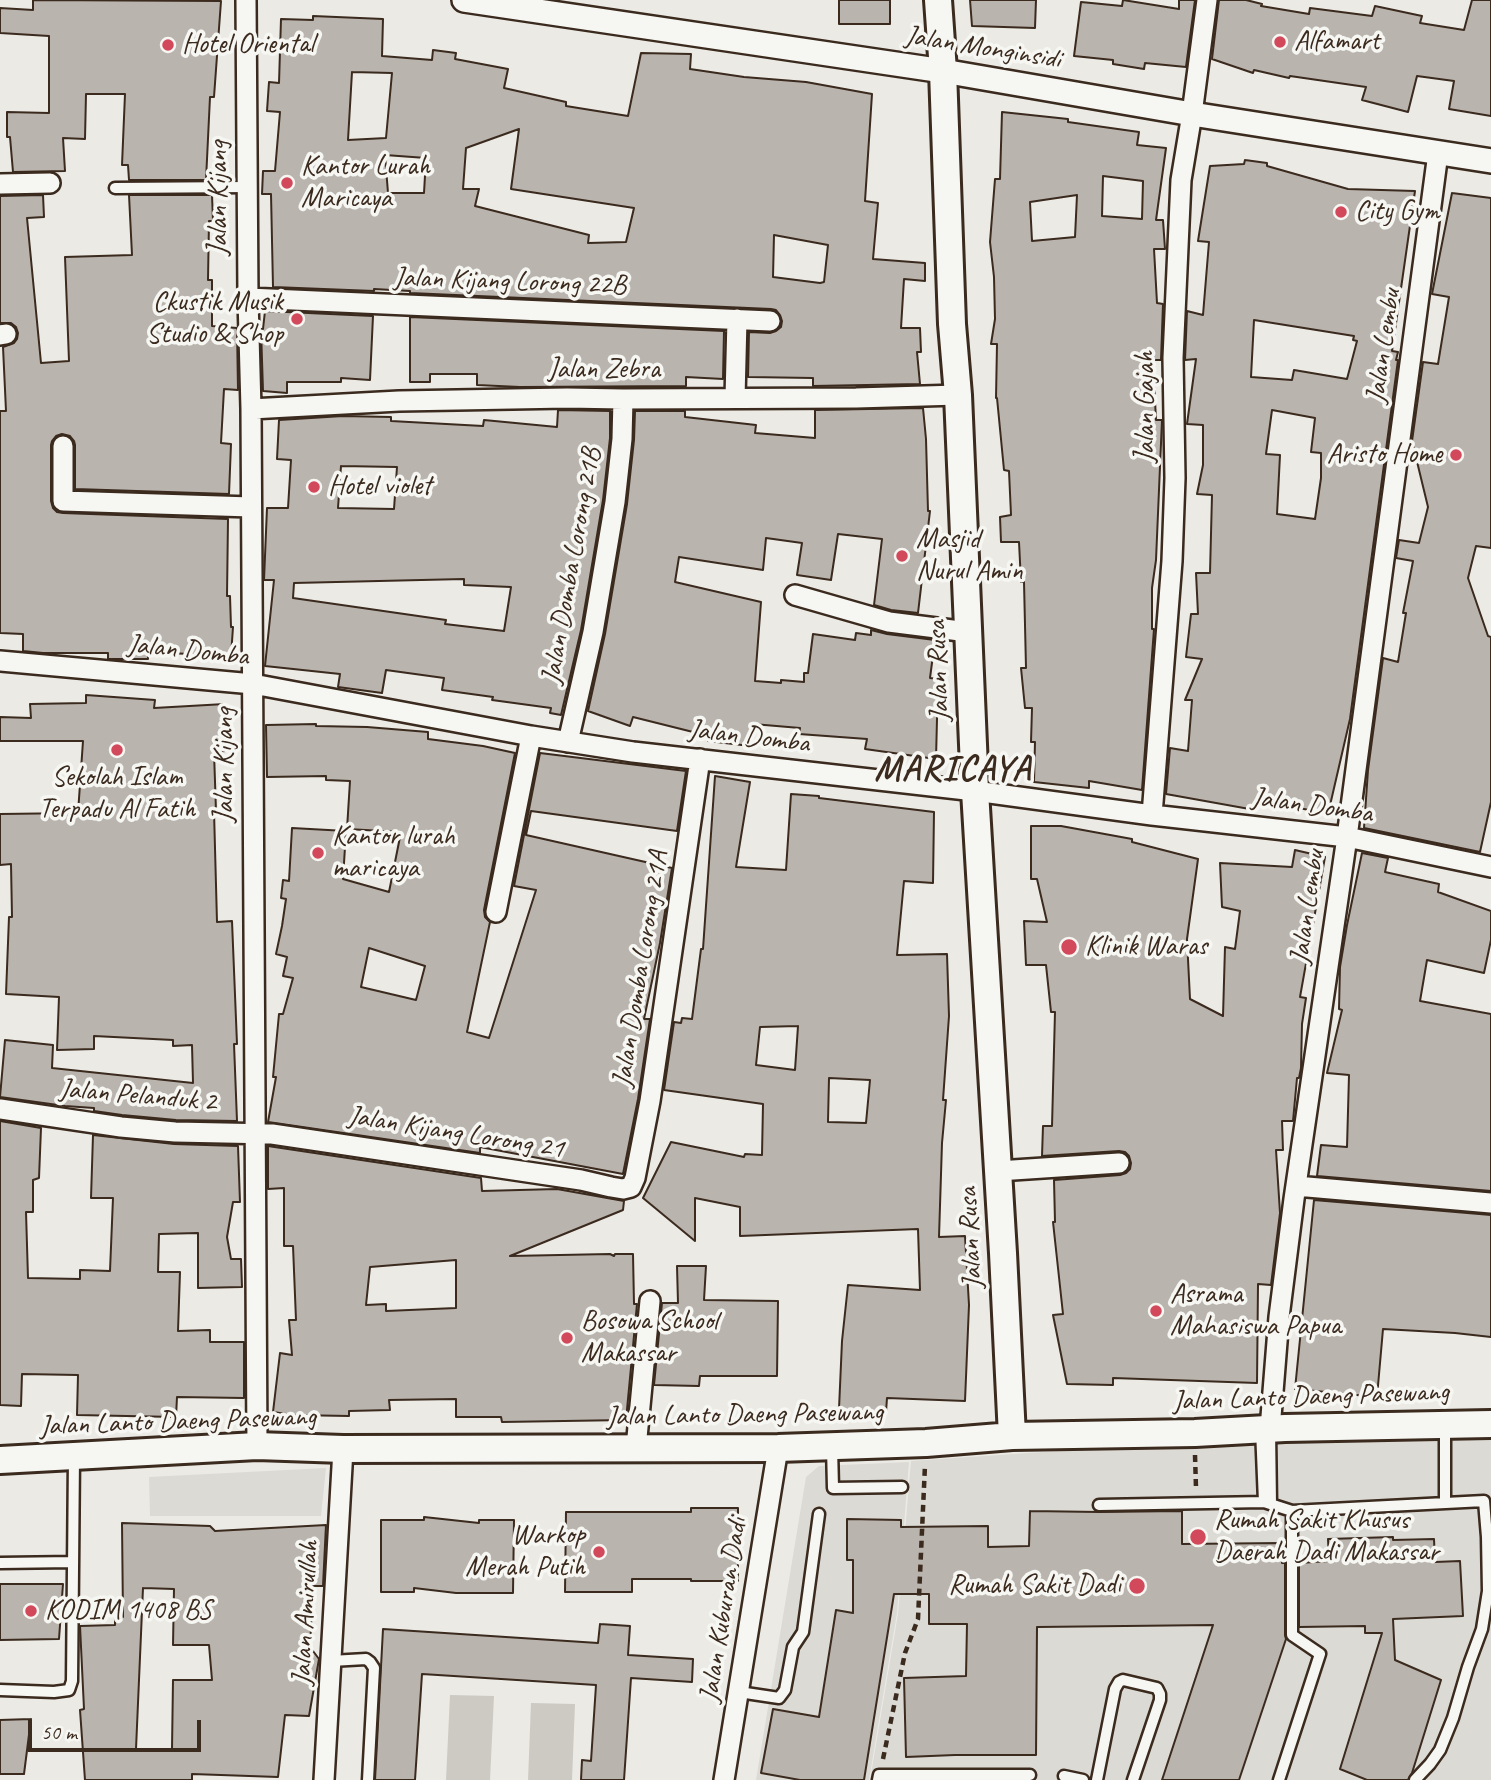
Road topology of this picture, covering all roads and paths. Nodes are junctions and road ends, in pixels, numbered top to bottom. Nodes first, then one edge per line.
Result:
1 (246, 0) edge
2 (464, 0) edge
3 (939, 0) edge
4 (1207, 0) edge
5 (943, 71) junction
6 (1192, 114) junction
7 (1438, 153) junction
8 (1491, 161) edge
9 (50, 183) dead end
10 (0, 184) edge
11 (247, 187) junction
12 (115, 188) dead end
13 (248, 298) junction
14 (737, 319) junction
15 (770, 321) dead end
16 (958, 395) junction
17 (735, 398) junction
18 (623, 399) junction
19 (251, 409) junction
20 (63, 446) dead end
21 (251, 507) junction
22 (795, 595) dead end
23 (968, 632) junction
24 (0, 661) edge
25 (253, 684) junction
26 (531, 736) junction
27 (568, 742) junction
28 (700, 759) junction
29 (975, 791) junction
30 (1153, 815) junction
31 (1347, 837) junction
32 (1491, 867) edge
33 (496, 912) dead end
34 (0, 1109) edge
35 (263, 1133) junction
36 (1119, 1163) dead end
37 (998, 1171) junction
38 (1296, 1186) junction
39 (631, 1187) joint
40 (1491, 1203) edge
41 (649, 1301) dead end
42 (1491, 1424) edge
43 (1445, 1425) junction
44 (1266, 1429) junction
45 (1012, 1436) junction
46 (926, 1443) junction
47 (257, 1446) junction
48 (832, 1446) junction
49 (636, 1448) junction
50 (778, 1448) junction
51 (343, 1449) junction
52 (74, 1455) junction
53 (0, 1460) edge
54 (1196, 1462) dead end
55 (902, 1487) dead end
56 (1196, 1503) junction
57 (1268, 1503) junction
58 (1445, 1503) junction
59 (1099, 1505) dead end
60 (1292, 1511) junction
61 (819, 1514) dead end
62 (74, 1562) junction
63 (0, 1563) edge
64 (331, 1661) junction
65 (0, 1690) edge
66 (739, 1692) junction
67 (1030, 1775) dead end
68 (1064, 1776) dead end
69 (879, 1778) edge
70 (324, 1780) edge
71 (368, 1780) edge
72 (724, 1780) edge
73 (1083, 1780) edge
74 (1097, 1780) edge
75 (1133, 1780) edge
76 (1279, 1780) edge
77 (1415, 1780) edge

1 - 11 street, Jalan Kijang
2 - 5 street, Jalan Monginsidi
3 - 5 main road, Jalan Rusa
4 - 6 street, Jalan Gajah
5 - 6 street, Jalan Monginsidi
5 - 16 main road, Jalan Rusa
6 - 7 street, Jalan Monginsidi
6 - 30 street, Jalan Gajah
7 - 8 street, Jalan Monginsidi
7 - 31 street, Jalan Lembu
9 - 10 street
11 - 12 lane
11 - 13 street, Jalan Kijang
13 - 14 street, Jalan Kijang Lorong 22B
13 - 19 street, Jalan Kijang
14 - 15 street, Jalan Kijang Lorong 22B
14 - 17 street
16 - 17 street, Jalan Zebra
16 - 23 main road, Jalan Rusa
17 - 18 street, Jalan Zebra
18 - 19 street, Jalan Zebra
18 - 27 street, Jalan Domba Lorong 21B
19 - 21 street, Jalan Kijang
20 - 21 street
21 - 25 street, Jalan Kijang
22 - 23 street
23 - 29 main road, Jalan Rusa
24 - 25 street, Jalan Domba
25 - 26 street, Jalan Domba
25 - 35 street, Jalan Kijang
26 - 27 street, Jalan Domba
26 - 33 street
27 - 28 street, Jalan Domba
28 - 29 street, Jalan Domba
28 - 39 street, Jalan Domba Lorong 21A
29 - 30 street, Jalan Domba
29 - 37 main road, Jalan Rusa
30 - 31 street, Jalan Domba
31 - 32 street, Jalan Domba
31 - 38 street, Jalan Lembu
34 - 35 street, Jalan Pelanduk 2
35 - 39 street, Jalan Kijang Lorong 21
35 - 47 street, Jalan Kijang
36 - 37 street
37 - 45 main road, Jalan Rusa
38 - 40 street
38 - 44 street, Jalan Lembu
41 - 49 street
42 - 43 main road, Jalan Lanto Daeng Pasewang
43 - 44 main road, Jalan Lanto Daeng Pasewang
43 - 58 lane
44 - 45 main road, Jalan Lanto Daeng Pasewang
44 - 57 lane
45 - 46 main road, Jalan Lanto Daeng Pasewang
46 - 48 main road, Jalan Lanto Daeng Pasewang
46 - 69 path
47 - 51 main road, Jalan Lanto Daeng Pasewang
47 - 52 main road, Jalan Lanto Daeng Pasewang
48 - 50 main road, Jalan Lanto Daeng Pasewang
48 - 55 lane
49 - 50 main road, Jalan Lanto Daeng Pasewang
49 - 51 main road, Jalan Lanto Daeng Pasewang
50 - 66 street, Jalan Kuburan Dadi
51 - 64 street, Jalan Amirullah
52 - 53 main road, Jalan Lanto Daeng Pasewang
52 - 62 lane
54 - 56 path
56 - 57 lane
56 - 59 lane
57 - 60 lane
58 - 60 lane
58 - 77 lane
60 - 76 lane
61 - 66 lane
62 - 63 lane
62 - 65 lane
64 - 70 street, Jalan Amirullah
64 - 71 lane
66 - 72 street, Jalan Kuburan Dadi
67 - 69 lane
68 - 73 lane
74 - 75 lane

